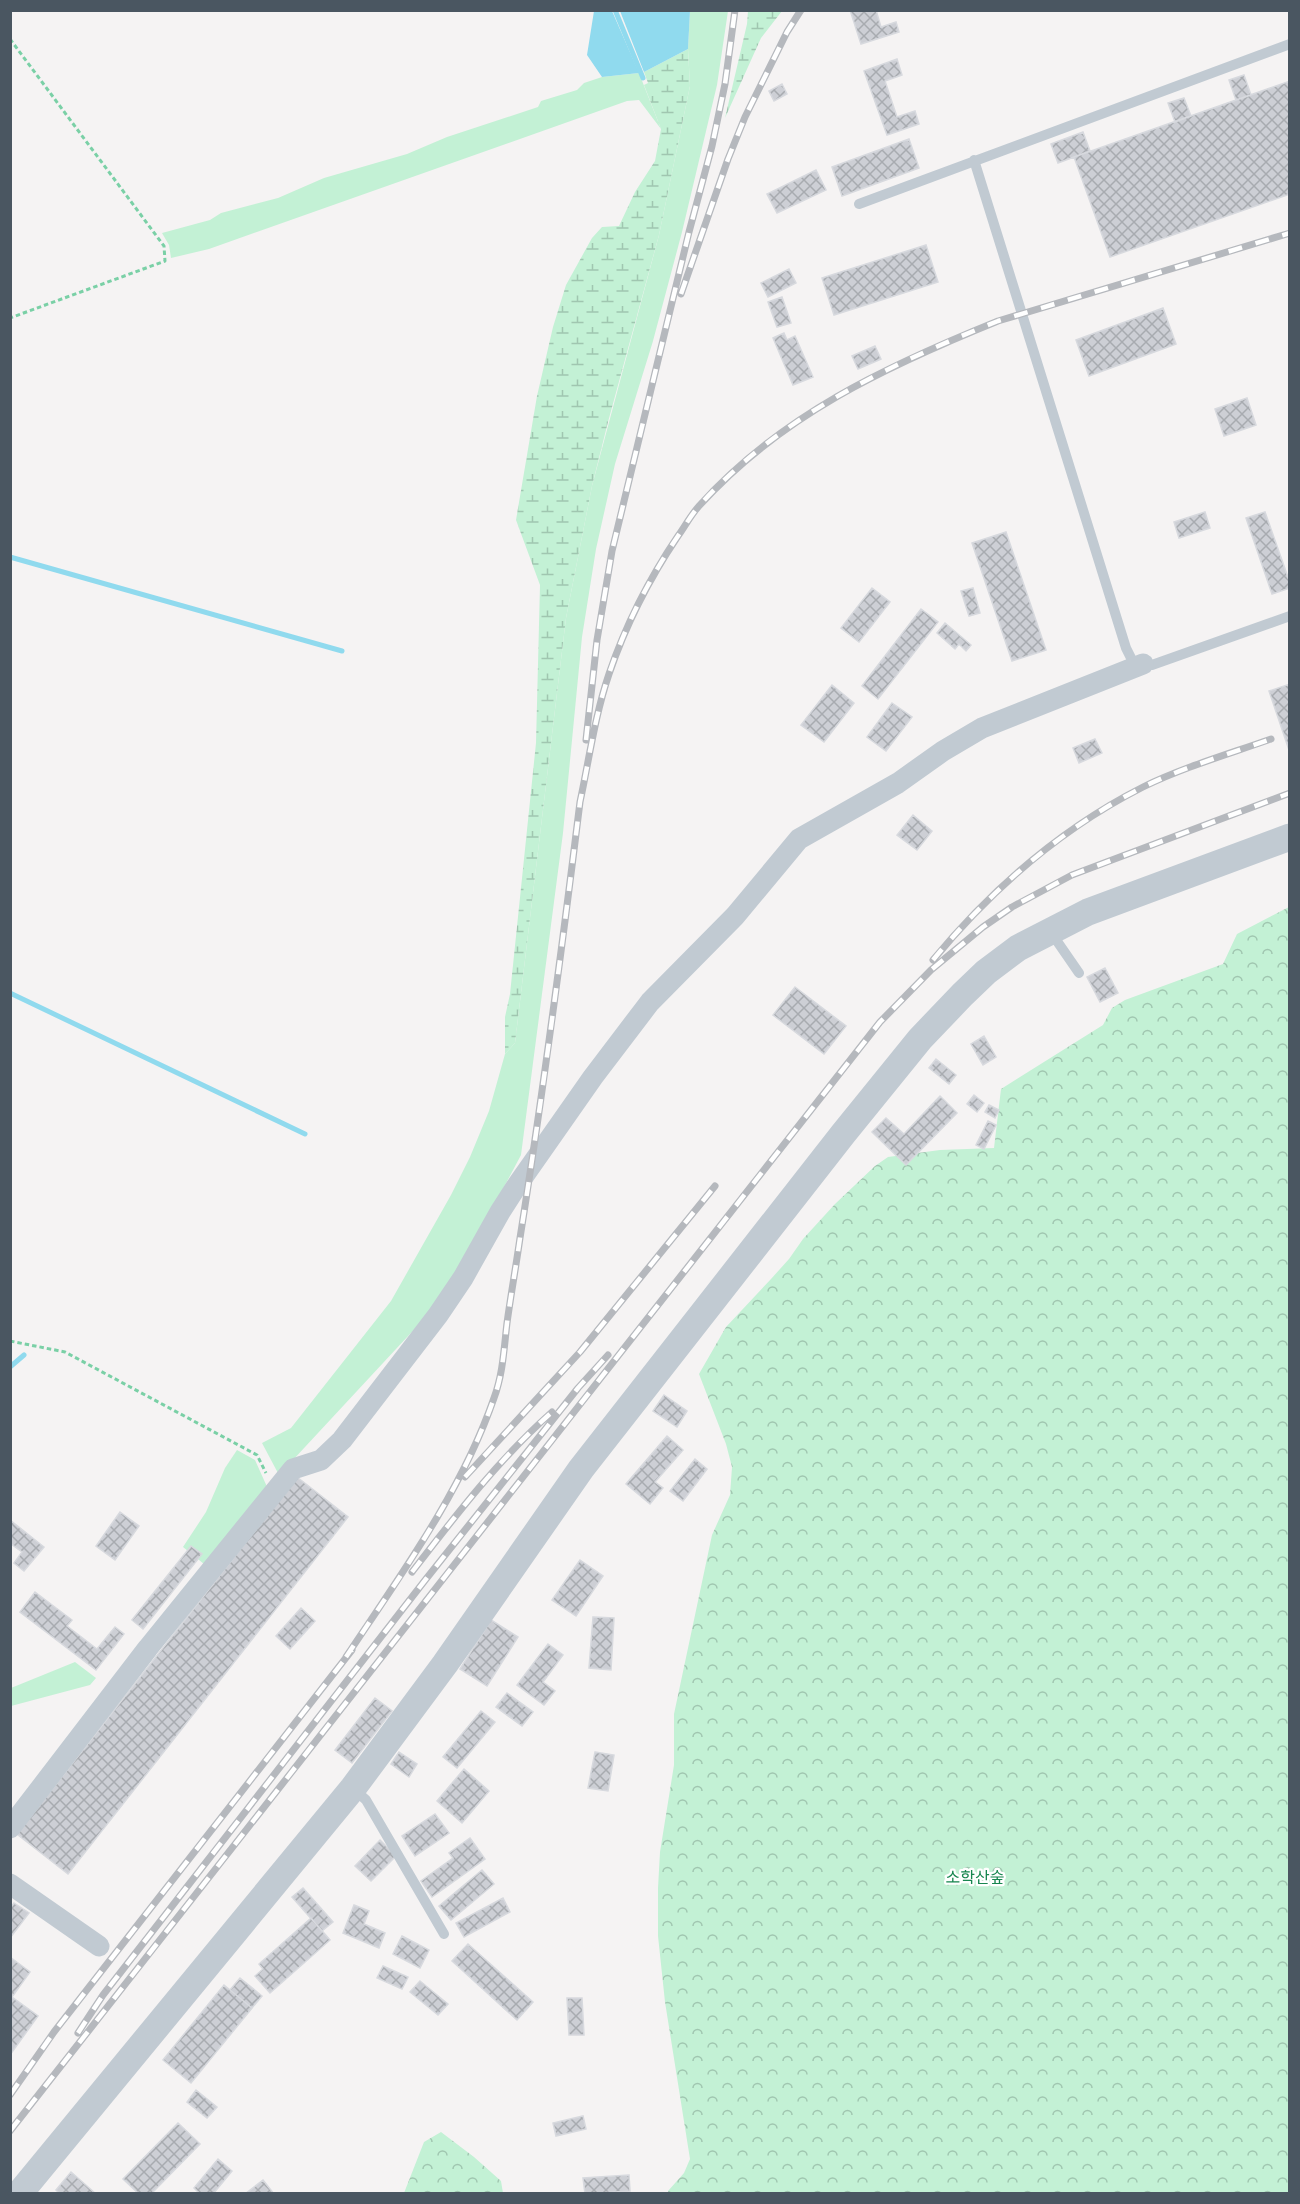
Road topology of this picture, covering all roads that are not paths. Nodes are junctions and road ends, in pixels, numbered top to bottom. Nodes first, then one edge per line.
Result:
1 (1290, 44) edge
2 (974, 160) junction
3 (859, 204) dead end
4 (1290, 616) edge
5 (1143, 664) junction
6 (1290, 837) edge
7 (1050, 930) junction
8 (1079, 973) dead end
9 (353, 1788) junction
10 (10, 1828) edge
11 (10, 1884) edge
12 (444, 1934) dead end
13 (99, 1946) dead end
14 (19, 2193) edge

1 - 2 lane
2 - 3 lane
2 - 5 lane
4 - 5 lane
5 - 10 street
6 - 7 street
7 - 8 lane
7 - 9 street
9 - 12 lane
9 - 14 street
11 - 13 street

